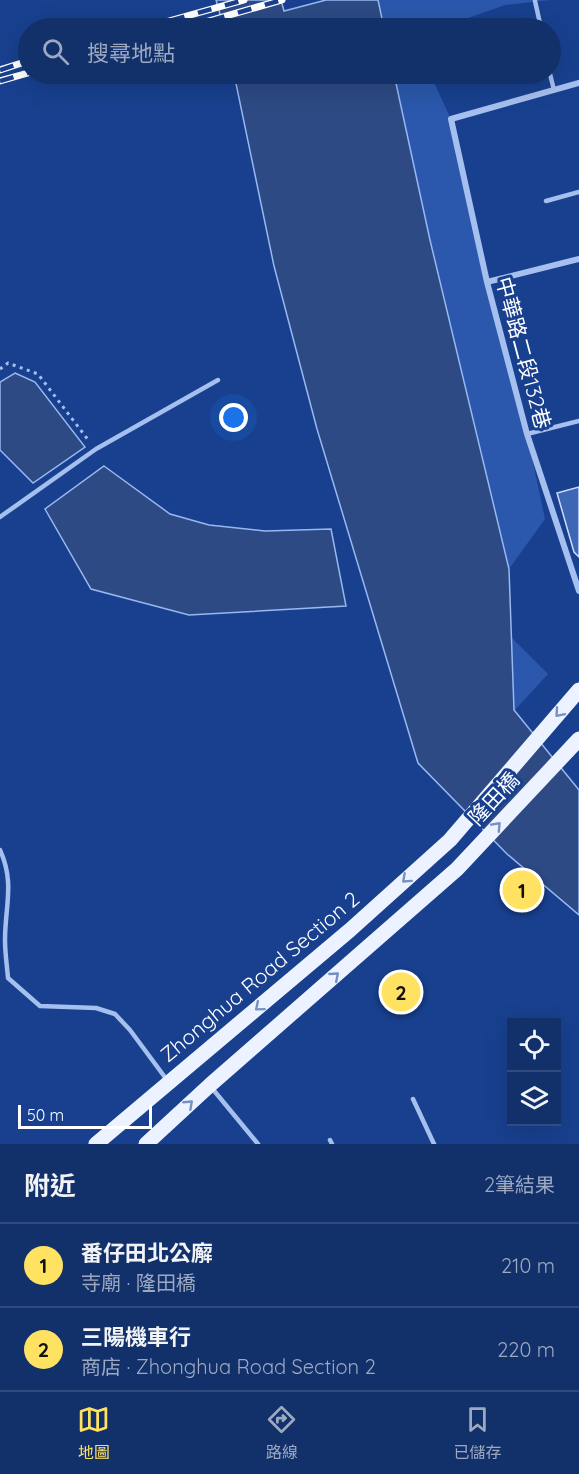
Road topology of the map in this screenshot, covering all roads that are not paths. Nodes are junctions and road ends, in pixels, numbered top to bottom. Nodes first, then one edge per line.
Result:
1 (535, 2) dead end
2 (539, 18) edge
3 (579, 83) edge
4 (552, 84) edge
5 (554, 90) junction
6 (579, 192) edge
7 (546, 201) dead end
8 (579, 259) edge
9 (487, 282) junction
10 (218, 380) dead end
11 (579, 421) edge
12 (528, 434) junction
13 (0, 517) edge
14 (579, 591) edge
15 (579, 690) edge
16 (579, 739) edge
17 (450, 840) joint
18 (0, 850) edge
19 (168, 1083) junction
20 (210, 1085) junction
21 (413, 1099) dead end
22 (96, 1144) edge
23 (146, 1144) edge
24 (258, 1144) edge
25 (434, 1144) edge

1 - 2 lane
3 - 5 street
4 - 5 lane
5 - 9 street, 中華路二段132巷
6 - 7 lane
8 - 9 street
9 - 12 street, 中華路二段132巷
10 - 13 lane
11 - 12 lane
12 - 14 street, 中華路二段132巷
15 -> 17 main road, 隆田橋
20 -> 16 main road, 隆田橋
17 -> 19 main road, Zhonghua Road Section 2
18 - 19 lane
19 - 22 main road, Zhonghua Road Section 2
23 -> 20 main road
20 - 24 lane
21 - 25 lane

